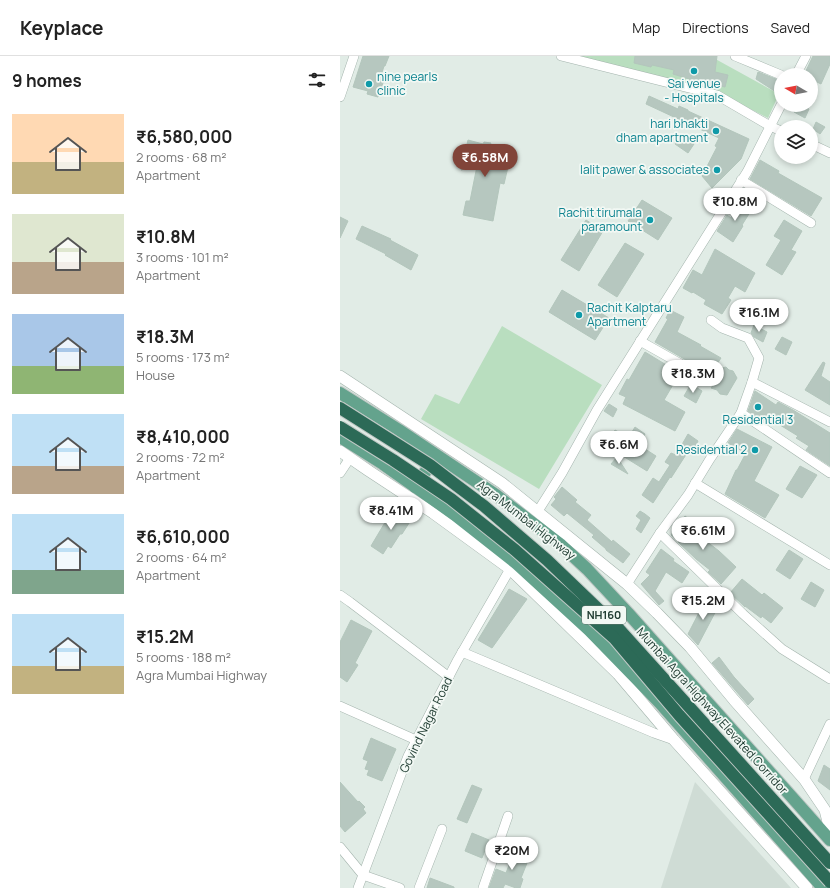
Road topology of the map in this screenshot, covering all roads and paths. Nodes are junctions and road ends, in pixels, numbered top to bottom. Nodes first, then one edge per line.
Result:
1 (354, 56) edge
2 (561, 56) edge
3 (735, 56) edge
4 (806, 56) edge
5 (800, 68) edge
6 (774, 72) edge
7 (340, 97) edge
8 (777, 112) edge
9 (770, 126) junction
10 (774, 128) edge
11 (818, 147) edge
12 (830, 153) edge
13 (741, 180) junction
14 (811, 222) dead end
15 (711, 320) dead end
16 (640, 341) junction
17 (695, 372) dead end
18 (340, 376) edge
19 (752, 382) junction
20 (340, 393) edge
21 (340, 408) edge
22 (740, 412) junction
23 (830, 422) edge
24 (340, 427) edge
25 (340, 437) edge
26 (340, 451) edge
27 (437, 455) junction
28 (350, 458) junction
29 (340, 473) edge
30 (830, 473) edge
31 (694, 483) junction
32 (415, 487) junction
33 (538, 511) junction
34 (660, 533) junction
35 (830, 565) edge
36 (510, 569) junction
37 (627, 584) junction
38 (340, 595) edge
39 (462, 652) junction
40 (449, 677) junction
41 (830, 679) edge
42 (340, 706) edge
43 (830, 724) edge
44 (416, 740) junction
45 (674, 740) junction
46 (804, 779) junction
47 (508, 816) dead end
48 (442, 829) dead end
49 (830, 830) edge
50 (830, 840) edge
51 (340, 847) edge
52 (830, 863) edge
53 (363, 875) junction
54 (830, 882) edge
55 (358, 888) edge
56 (400, 888) edge
57 (419, 888) edge
58 (483, 888) edge
59 (807, 888) edge
60 (823, 888) edge

1 - 7 street
2 - 9 street
3 - 6 street
4 - 5 street
8 - 9 street
9 - 10 street
9 - 13 street
11 - 12 street
13 - 14 street
13 - 16 street
15 - 19 street
16 - 17 street
16 - 33 street
18 - 33 street
19 - 22 street
19 - 23 street
20 - 27 main road, Agra Mumbai Highway
21 - 52 highway, Mumbai Agra Highway Elevated Corridor / NH160, bridge
22 - 30 street
22 - 31 street
24 - 54 highway, Mumbai Agra Highway Elevated Corridor / NH160, bridge
25 - 32 main road
26 - 28 street
27 - 32 main road
27 - 50 main road, Agra Mumbai Highway
28 - 29 street
28 - 36 street
31 - 34 street
31 - 35 street
32 - 60 main road
33 - 37 street
34 - 37 street
34 - 41 street
36 - 39 street, Govind Nagar Road
36 - 45 street
37 - 46 street
38 - 40 street
39 - 40 street, Govind Nagar Road
39 - 45 street
40 - 44 street, Govind Nagar Road
42 - 44 street
43 - 46 street
44 - 53 street, Govind Nagar Road
45 - 59 street
46 - 49 street
47 - 58 street
48 - 57 street
51 - 53 street
53 - 55 street, Govind Nagar Road
53 - 56 street

